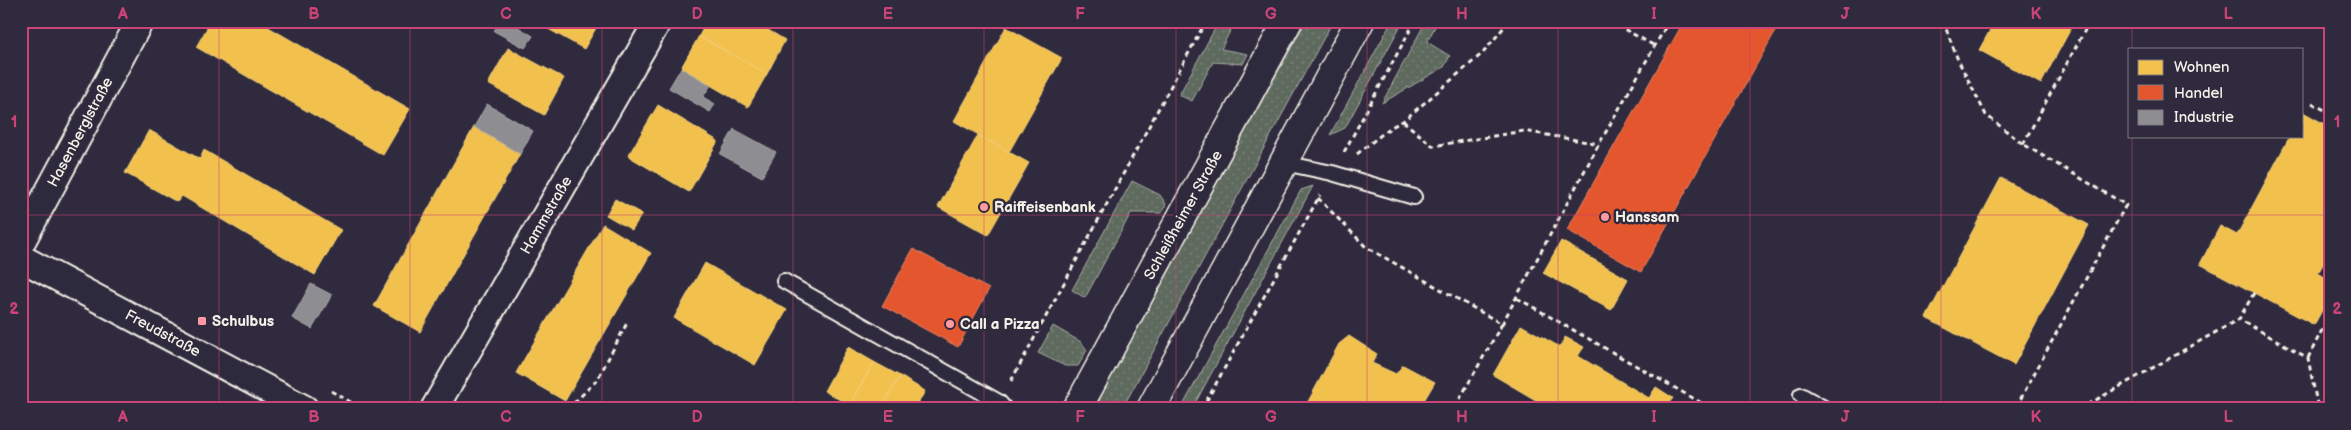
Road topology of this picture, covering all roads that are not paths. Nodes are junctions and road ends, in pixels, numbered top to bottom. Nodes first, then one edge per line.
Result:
1 (140, 21) edge
2 (658, 21) edge
3 (1288, 21) edge
4 (1360, 21) edge
5 (1284, 163) junction
6 (1414, 197) dead end
7 (21, 242) edge
8 (21, 258) edge
9 (784, 281) dead end
10 (1801, 395) dead end
11 (1002, 405) edge
12 (305, 409) edge
13 (434, 409) edge
14 (1077, 409) edge
15 (1151, 409) edge
16 (1826, 409) edge

1 - 7 street, Hasenberglstraße
2 - 13 street, Hammstraße
3 - 14 main road, Schleißheimer Straße
4 - 5 main road
5 - 6 lane
5 - 15 main road
8 - 12 street, Freudstraße
9 - 11 lane
10 - 16 lane

